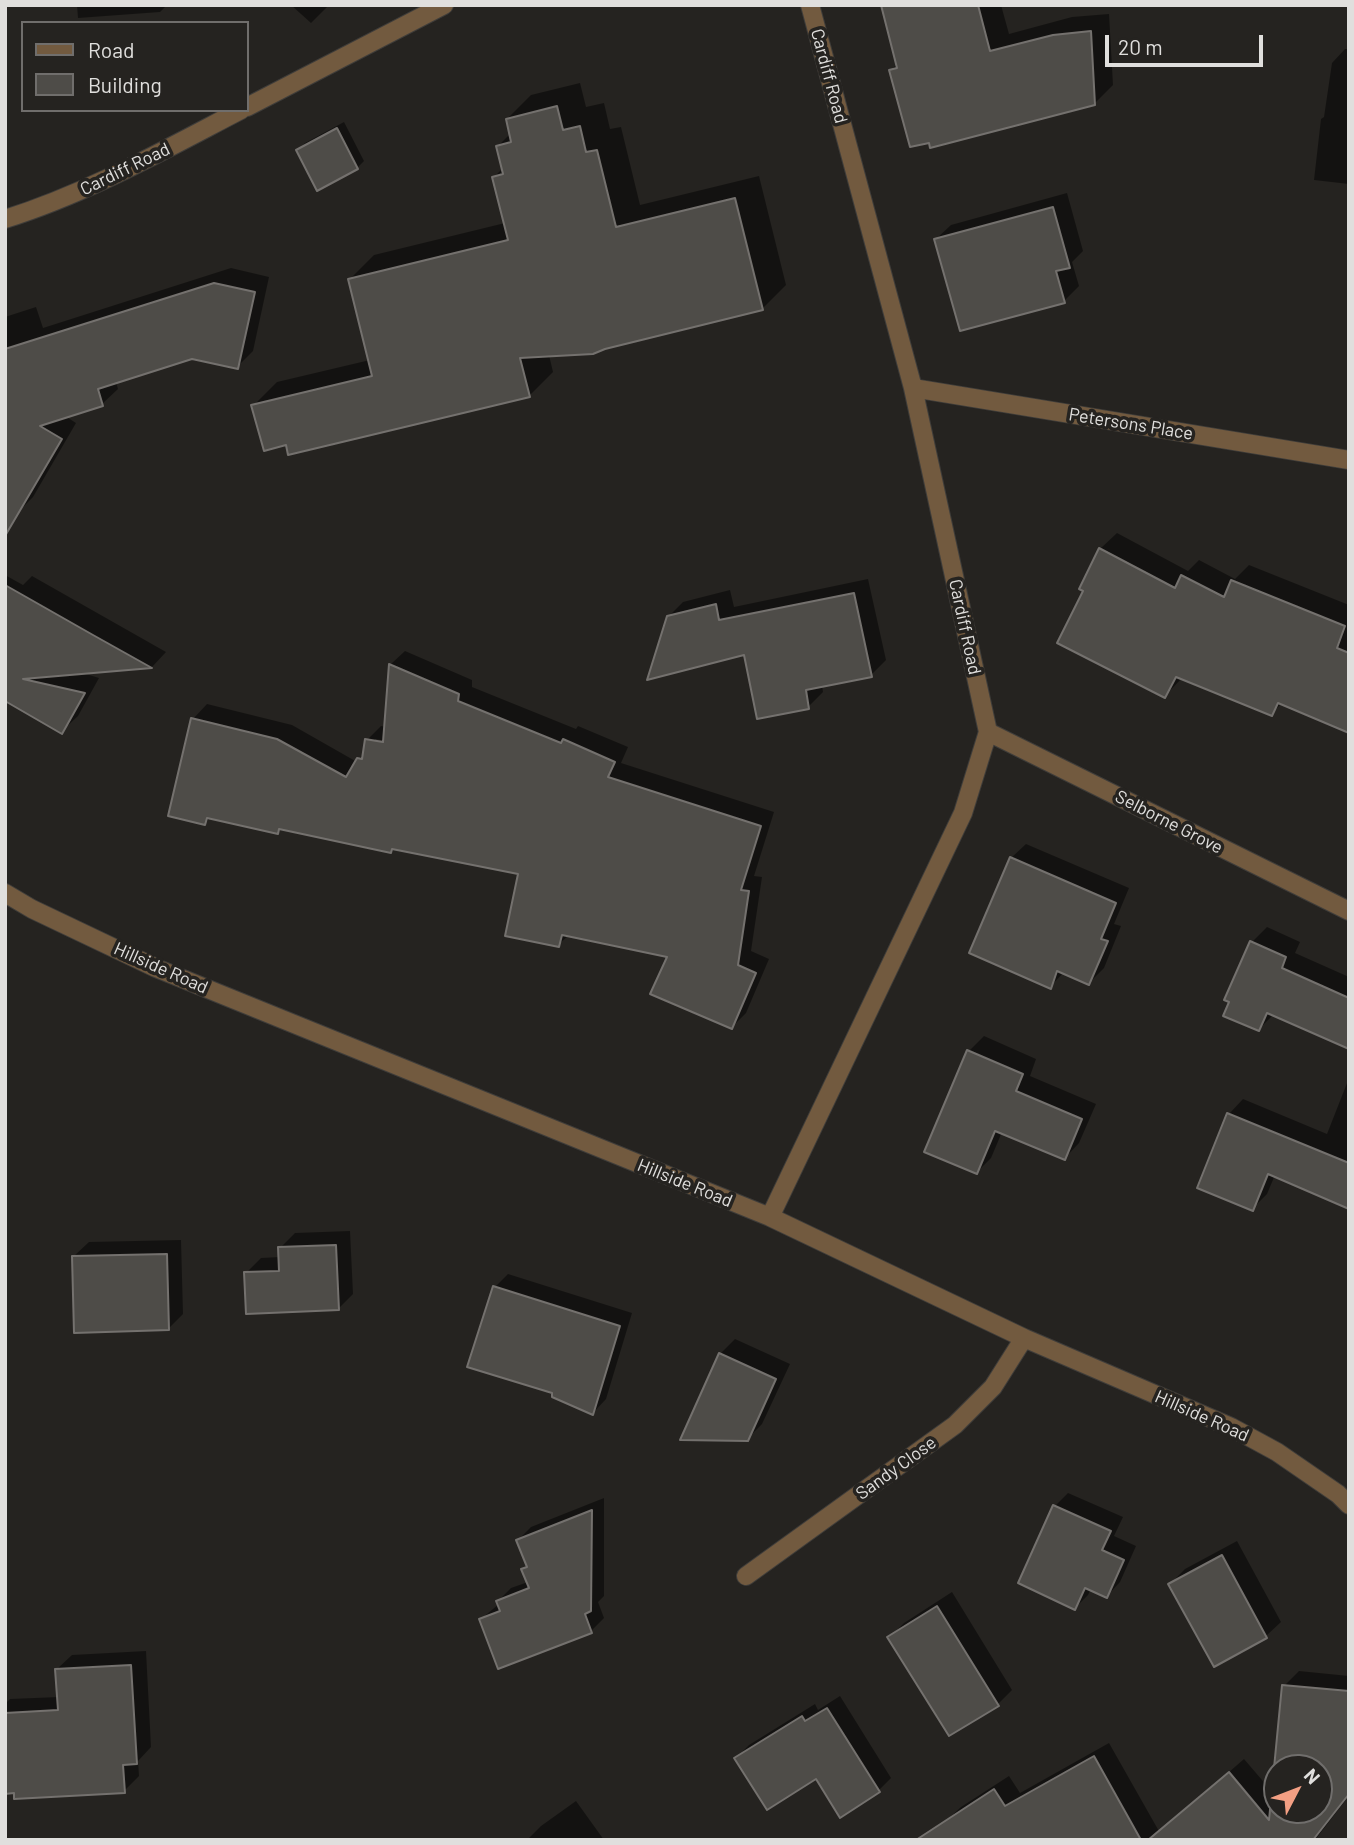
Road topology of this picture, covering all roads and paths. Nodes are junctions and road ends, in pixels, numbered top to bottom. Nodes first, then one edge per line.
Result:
1 (444, 5) edge
2 (810, 5) edge
3 (248, 106) edge
4 (237, 112) edge
5 (5, 219) edge
6 (913, 388) junction
7 (1349, 460) edge
8 (988, 732) junction
9 (5, 893) edge
10 (1349, 911) edge
11 (770, 1217) junction
12 (1024, 1338) junction
13 (1349, 1505) edge
14 (747, 1576) dead end

1 - 3 street
2 - 6 street, Cardiff Road
4 - 5 street, Cardiff Road
6 - 7 street, Petersons Place
6 - 8 street, Cardiff Road
8 - 10 street, Selborne Grove
8 - 11 street, Cardiff Road
9 - 11 street, Hillside Road
11 - 12 street, Hillside Road
12 - 13 street, Hillside Road
12 - 14 street, Sandy Close

